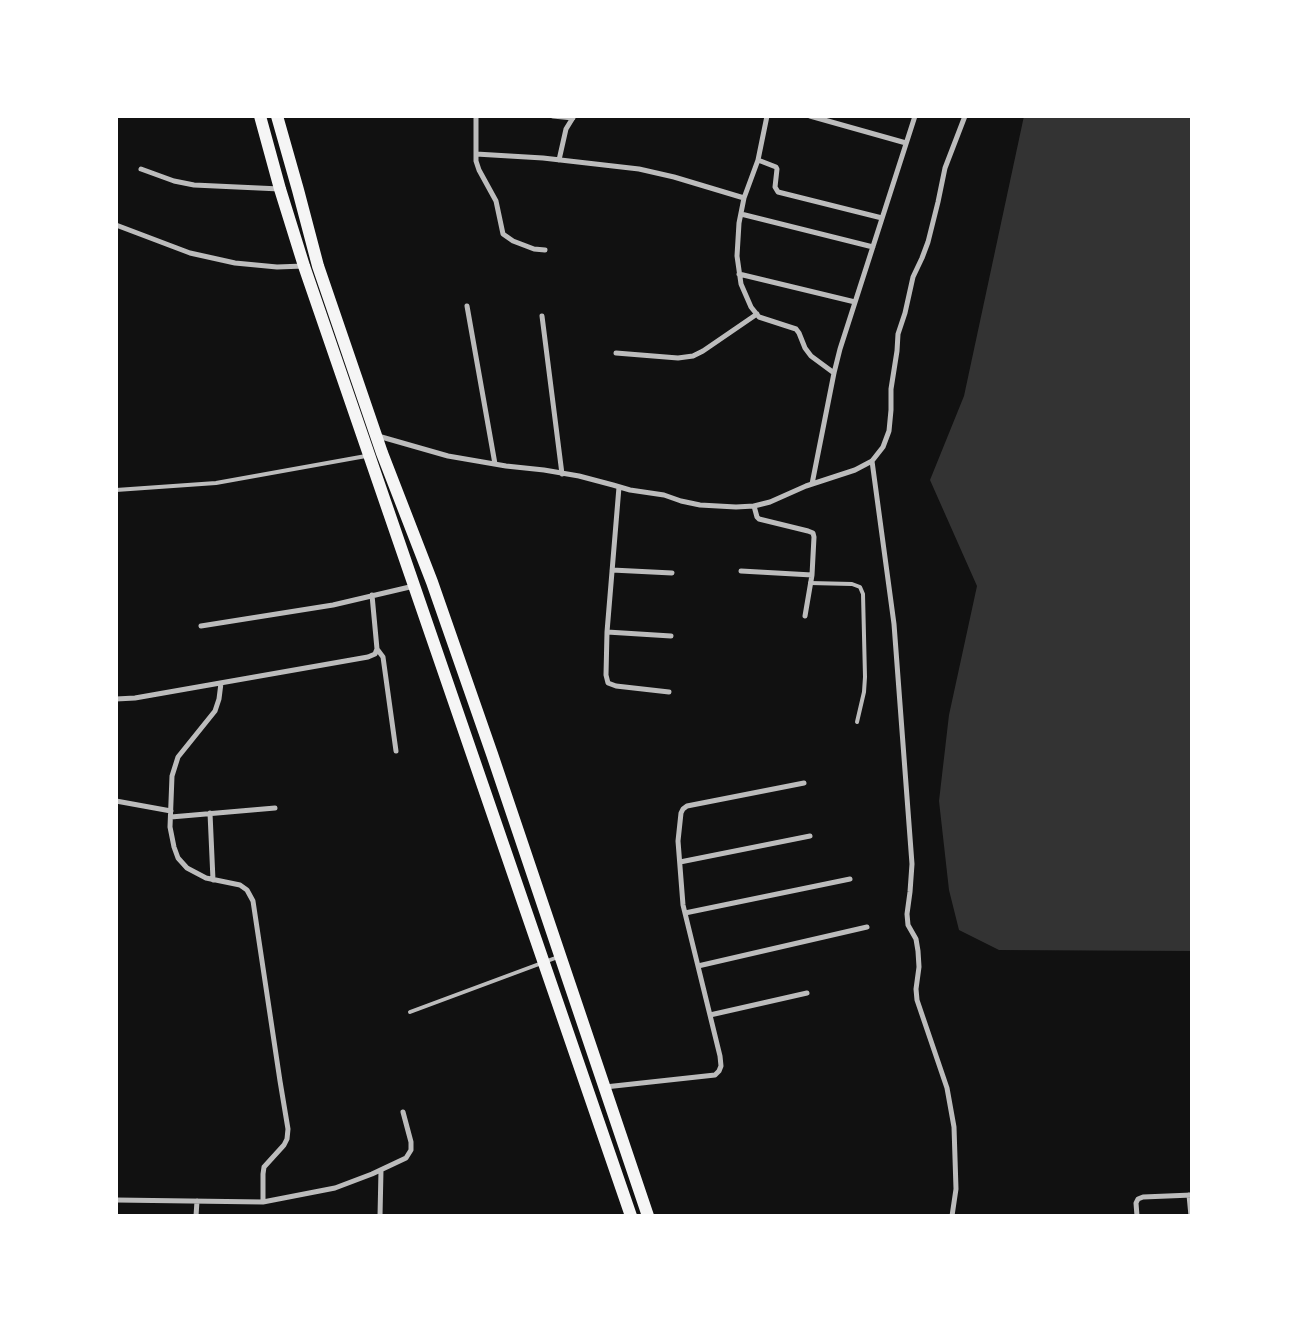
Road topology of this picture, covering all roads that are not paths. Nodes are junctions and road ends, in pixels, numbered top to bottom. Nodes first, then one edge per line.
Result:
1 (260, 116) edge
2 (277, 116) edge
3 (476, 116) edge
4 (553, 116) edge
5 (767, 116) edge
6 (810, 116) edge
7 (914, 116) edge
8 (965, 116) edge
9 (574, 117) edge
10 (906, 143) junction
11 (476, 154) junction
12 (559, 160) junction
13 (758, 160) junction
14 (141, 169) dead end
15 (280, 189) junction
16 (744, 198) junction
17 (741, 214) junction
18 (882, 218) junction
19 (116, 225) edge
20 (873, 246) junction
21 (545, 250) dead end
22 (304, 266) junction
23 (740, 274) junction
24 (855, 302) junction
25 (467, 306) dead end
26 (757, 314) junction
27 (542, 316) dead end
28 (616, 353) dead end
29 (834, 373) junction
30 (376, 436) junction
31 (369, 455) junction
32 (872, 460) junction
33 (495, 464) junction
34 (562, 474) junction
35 (812, 484) junction
36 (619, 487) junction
37 (116, 490) edge
38 (754, 506) junction
39 (612, 570) junction
40 (741, 572) dead end
41 (672, 573) dead end
42 (812, 575) junction
43 (810, 583) junction
44 (414, 586) junction
45 (372, 596) junction
46 (805, 616) dead end
47 (201, 626) dead end
48 (607, 632) junction
49 (671, 636) dead end
50 (377, 650) junction
51 (222, 683) junction
52 (669, 692) dead end
53 (116, 699) edge
54 (857, 722) dead end
55 (396, 751) dead end
56 (804, 783) dead end
57 (116, 801) edge
58 (274, 808) dead end
59 (171, 814) junction
60 (210, 814) junction
61 (810, 836) dead end
62 (680, 862) junction
63 (850, 879) dead end
64 (213, 880) junction
65 (686, 913) junction
66 (867, 928) dead end
67 (560, 956) junction
68 (545, 962) junction
69 (698, 966) junction
70 (808, 993) dead end
71 (410, 1012) dead end
72 (710, 1015) junction
73 (605, 1087) junction
74 (403, 1112) dead end
75 (381, 1170) junction
76 (1190, 1195) edge
77 (116, 1200) edge
78 (197, 1201) junction
79 (263, 1202) junction
80 (196, 1216) edge
81 (380, 1216) edge
82 (631, 1216) edge
83 (648, 1216) edge
84 (952, 1216) edge
85 (1137, 1216) edge
86 (1191, 1216) edge

1 - 15 main road
2 - 30 main road
3 - 11 street
4 - 9 street
5 - 13 street
6 - 10 street
7 - 10 street
8 - 32 street
9 - 12 street
10 - 18 street
11 - 12 street
11 - 21 street
12 - 16 street
13 - 16 street
13 - 18 street
14 - 15 street
15 - 22 main road
16 - 17 street
17 - 20 street
17 - 23 street
18 - 20 street
19 - 22 street
20 - 24 street
22 - 31 main road
23 - 24 street
23 - 26 street
24 - 29 street
25 - 33 street
26 - 28 street
26 - 29 street
27 - 34 street
29 - 35 street
30 - 33 street
30 - 67 main road
31 - 37 lane
31 - 44 main road
32 - 35 street
32 - 84 street
33 - 34 street
34 - 36 street
35 - 38 street
36 - 38 street
36 - 39 street
38 - 42 street
39 - 41 street
39 - 48 street
40 - 42 street
42 - 43 street
43 - 46 street
43 - 54 lane
44 - 45 street
44 - 68 main road
45 - 47 street
45 - 50 street
48 - 49 street
48 - 52 street
50 - 51 street
50 - 55 street
51 - 53 street
51 - 59 street
56 - 62 street
57 - 59 street
58 - 60 street
59 - 60 street
59 - 64 street
60 - 64 street
61 - 62 street
62 - 65 street
63 - 65 street
64 - 79 street
65 - 69 street
66 - 69 street
67 - 68 lane
67 - 73 main road
68 - 71 lane
68 - 82 main road
69 - 72 street
70 - 72 street
72 - 73 street
73 - 83 main road
74 - 75 street
75 - 79 street
75 - 81 street
76 - 85 street
76 - 86 street
77 - 78 street
78 - 79 street
78 - 80 street

